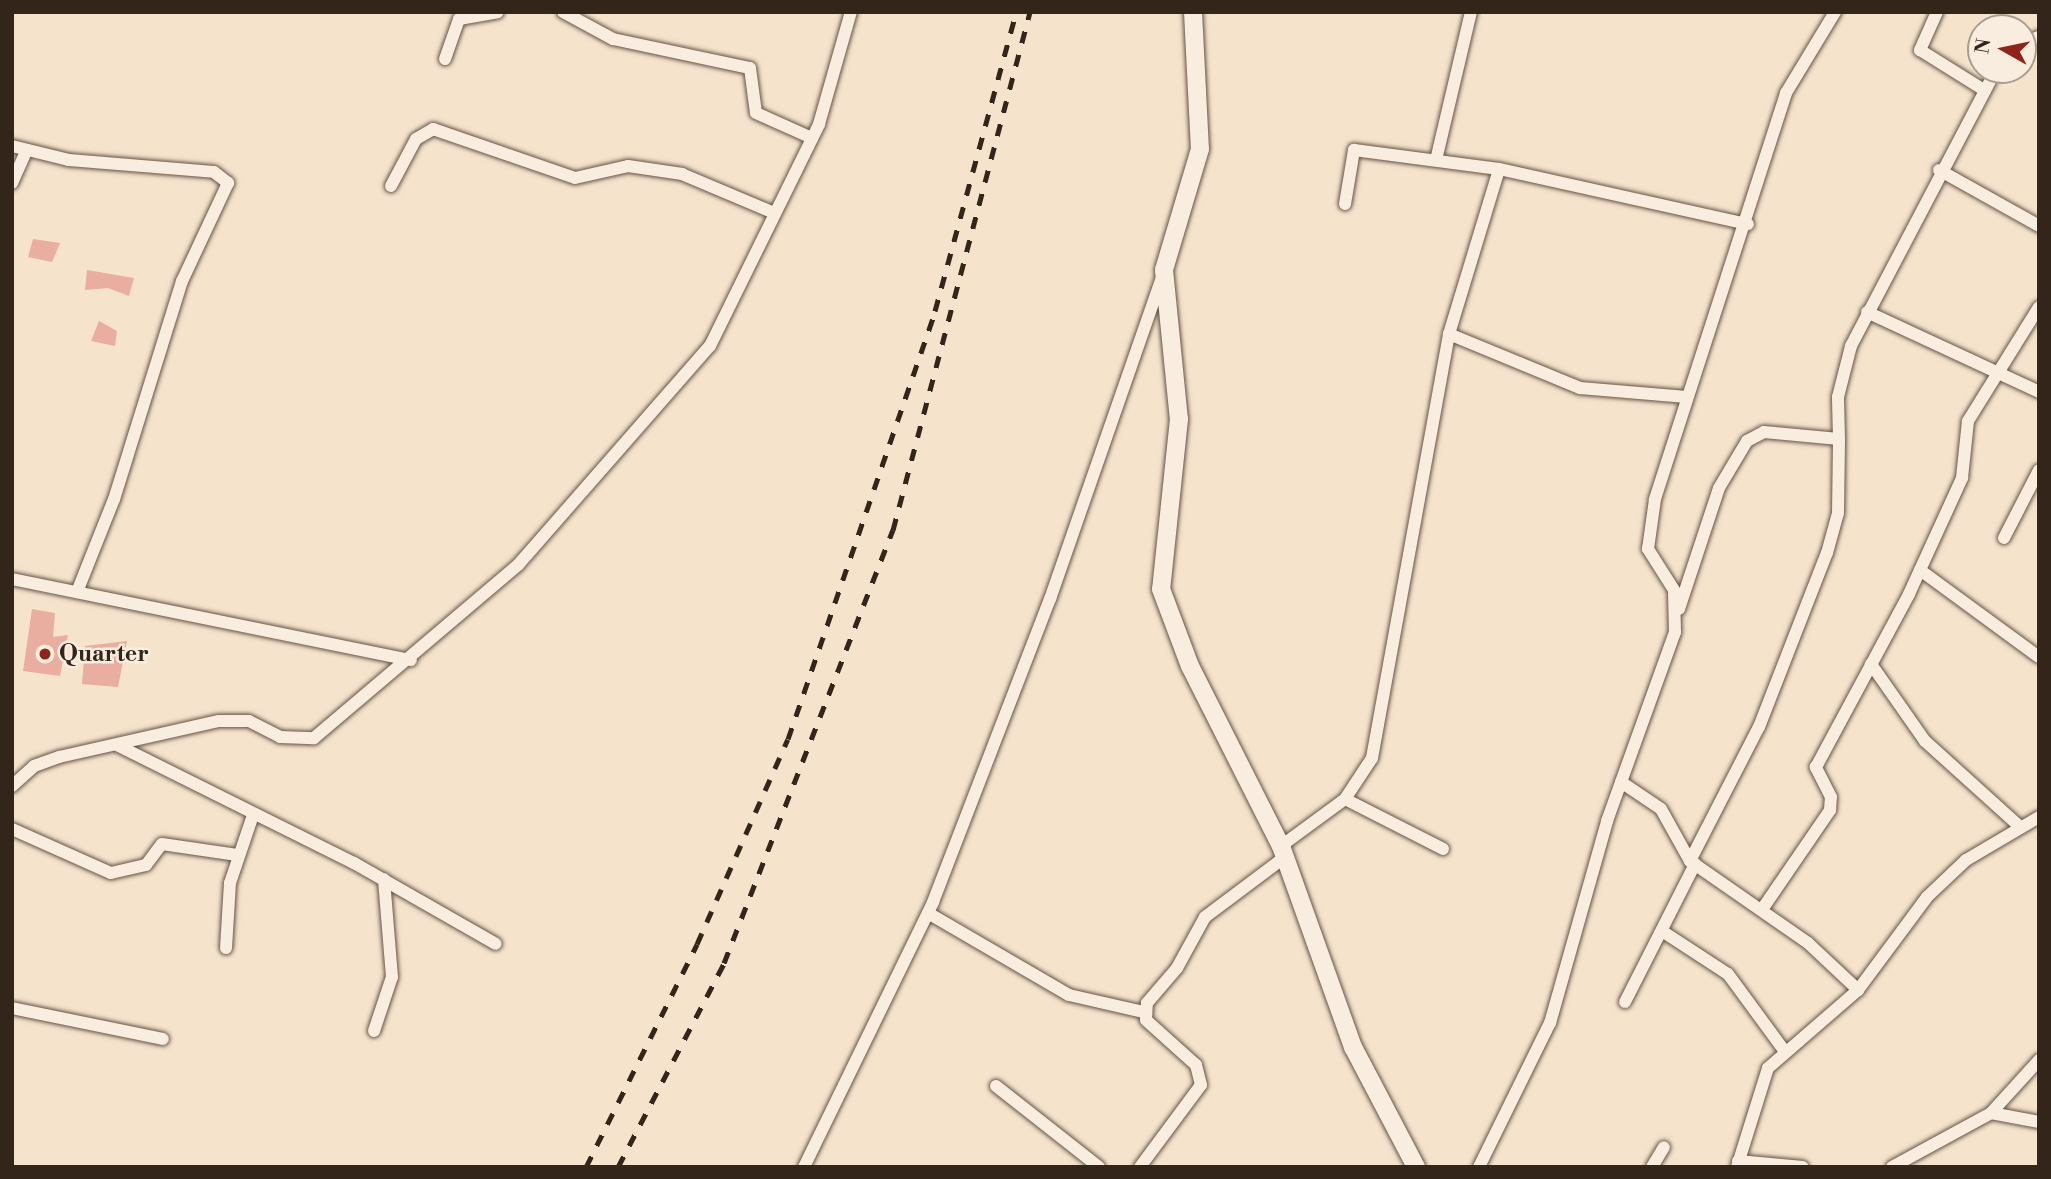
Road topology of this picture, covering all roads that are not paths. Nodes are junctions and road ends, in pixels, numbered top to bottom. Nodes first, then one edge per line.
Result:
1 (497, 12) edge
2 (563, 12) edge
3 (851, 12) edge
4 (1193, 12) edge
5 (1471, 12) edge
6 (1835, 12) edge
7 (1937, 12) edge
8 (445, 59) dead end
9 (1988, 84) edge
10 (1984, 90) junction
11 (812, 138) junction
12 (12, 146) edge
13 (26, 152) junction
14 (1436, 160) junction
15 (1499, 169) junction
16 (1939, 170) junction
17 (12, 183) edge
18 (391, 186) dead end
19 (1345, 204) dead end
20 (772, 212) junction
21 (1748, 224) junction
22 (2039, 226) edge
23 (1164, 270) junction
24 (2039, 307) edge
25 (1867, 312) junction
26 (1449, 334) junction
27 (1996, 367) junction
28 (2039, 392) edge
29 (1687, 397) junction
30 (1839, 439) junction
31 (2039, 470) edge
32 (2004, 538) dead end
33 (1920, 570) junction
34 (12, 579) edge
35 (77, 592) junction
36 (1679, 609) junction
37 (2039, 657) edge
38 (411, 660) junction
39 (1871, 664) junction
40 (117, 745) junction
41 (1621, 782) junction
42 (12, 786) edge
43 (1345, 799) junction
44 (253, 815) junction
45 (2039, 817) edge
46 (2019, 826) junction
47 (12, 829) edge
48 (1443, 849) dead end
49 (1283, 852) junction
50 (237, 855) junction
51 (1692, 862) junction
52 (384, 879) junction
53 (1763, 908) junction
54 (928, 913) junction
55 (1664, 933) junction
56 (496, 944) dead end
57 (226, 948) dead end
58 (1858, 990) junction
59 (1625, 1002) dead end
60 (12, 1008) edge
61 (1144, 1012) junction
62 (374, 1031) dead end
63 (163, 1039) dead end
64 (1783, 1049) junction
65 (2039, 1060) edge
66 (996, 1086) dead end
67 (1991, 1113) junction
68 (2039, 1122) edge
69 (1664, 1147) dead end
70 (1914, 1163) edge
71 (1738, 1164) edge
72 (804, 1167) edge
73 (1099, 1167) edge
74 (1140, 1167) edge
75 (1416, 1167) edge
76 (1479, 1167) edge
77 (1652, 1167) edge
78 (1803, 1167) edge
79 (1892, 1167) edge

1 - 8 street
2 - 11 street
3 - 11 street
4 - 23 main road
5 - 14 street
6 - 21 street
7 - 10 street
9 - 10 street
10 - 16 street
11 - 20 street
12 - 13 street
13 - 17 street
13 - 35 street
14 - 15 street
14 - 19 street
15 - 21 street
15 - 26 street
16 - 22 street
16 - 25 street
18 - 20 street
20 - 38 street
21 - 29 street
23 - 49 main road
23 - 54 street
24 - 27 street
25 - 27 street
25 - 30 street
26 - 29 street
26 - 43 street
27 - 28 street
27 - 33 street
29 - 36 street
30 - 36 street
30 - 51 street
31 - 32 street
33 - 37 street
33 - 39 street
34 - 35 street
35 - 38 street
36 - 41 street
38 - 40 street
39 - 46 street
39 - 53 street
40 - 42 street
40 - 44 street
41 - 51 street
41 - 76 street
43 - 48 street
43 - 49 street
44 - 50 street
44 - 52 street
45 - 46 street
46 - 58 street
47 - 50 street
49 - 61 street
49 - 75 main road
50 - 57 street
51 - 53 street
51 - 55 street
52 - 56 street
52 - 62 street
53 - 58 street
54 - 61 street
54 - 72 street
55 - 59 street
55 - 64 street
58 - 64 street
60 - 63 street
61 - 74 street
64 - 71 street
65 - 67 street
66 - 73 street
67 - 68 street
67 - 70 street
69 - 77 street
70 - 79 street
71 - 78 street

